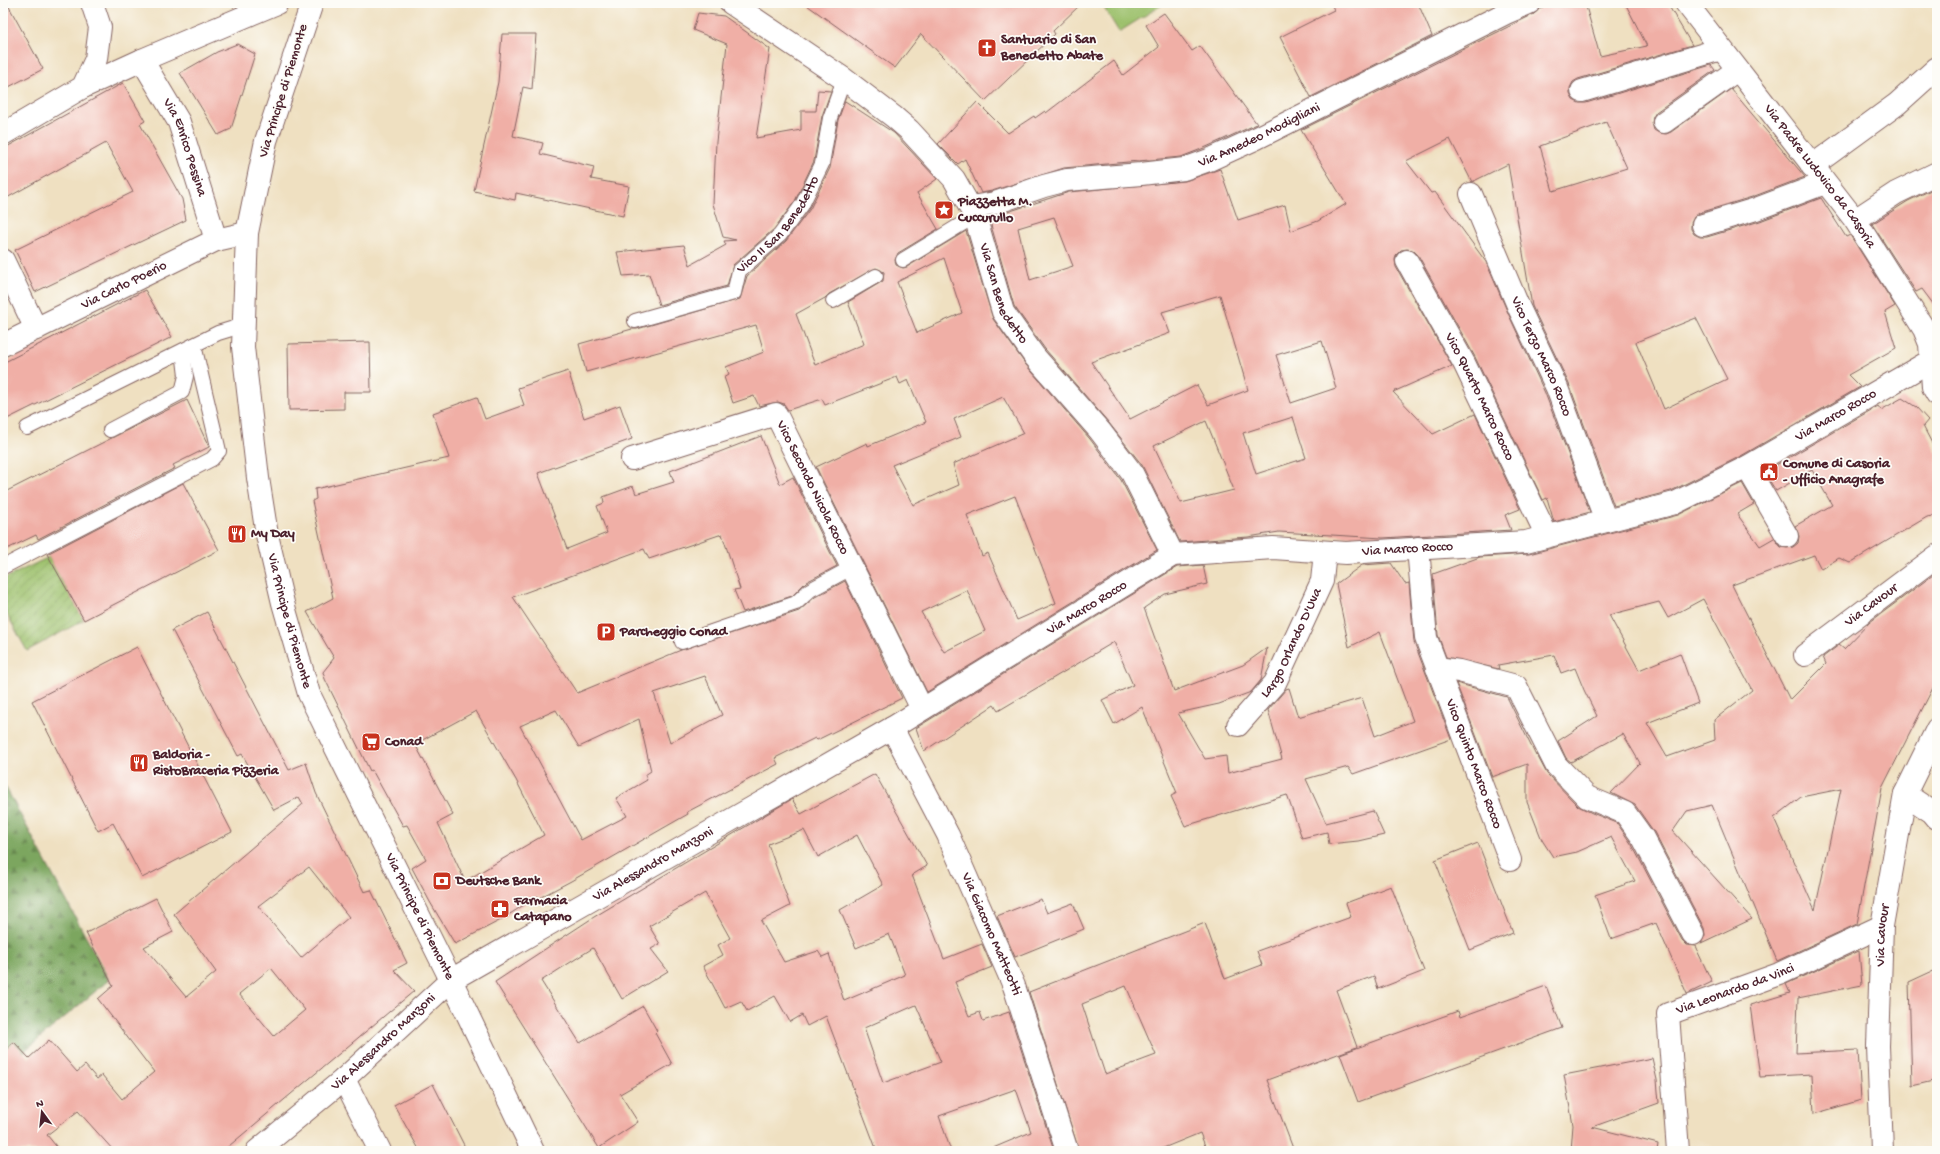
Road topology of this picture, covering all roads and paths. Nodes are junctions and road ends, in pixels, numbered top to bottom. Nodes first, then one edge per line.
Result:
1 (92, 3) edge
2 (278, 3) edge
3 (312, 3) edge
4 (731, 3) edge
5 (1529, 3) edge
6 (1686, 3) edge
7 (1721, 49) junction
8 (142, 60) junction
9 (1937, 68) edge
10 (1737, 70) junction
11 (844, 80) junction
12 (83, 87) junction
13 (1582, 91) dead end
14 (1664, 122) dead end
15 (3, 134) edge
16 (1937, 173) edge
17 (1819, 174) junction
18 (1470, 194) dead end
19 (973, 211) junction
20 (1855, 220) junction
21 (1702, 225) dead end
22 (247, 233) junction
23 (216, 240) junction
24 (3, 260) edge
25 (903, 260) dead end
26 (1407, 261) dead end
27 (876, 276) dead end
28 (833, 301) dead end
29 (636, 321) dead end
30 (244, 326) junction
31 (36, 329) junction
32 (3, 345) edge
33 (189, 348) junction
34 (1934, 359) edge
35 (1937, 394) edge
36 (27, 428) dead end
37 (110, 430) dead end
38 (632, 459) dead end
39 (1747, 467) junction
40 (1606, 521) junction
41 (1547, 536) junction
42 (1787, 536) dead end
43 (1418, 548) junction
44 (1325, 552) junction
45 (1172, 555) junction
46 (1937, 556) edge
47 (3, 567) edge
48 (853, 567) junction
49 (682, 642) dead end
50 (1805, 655) dead end
51 (1437, 668) junction
52 (922, 709) junction
53 (1238, 725) dead end
54 (892, 728) junction
55 (1937, 729) edge
56 (1905, 794) junction
57 (1937, 818) edge
58 (1510, 860) dead end
59 (1882, 926) junction
60 (1692, 934) dead end
61 (451, 980) junction
62 (344, 1079) junction
63 (257, 1151) edge
64 (380, 1151) edge
65 (533, 1151) edge
66 (1067, 1151) edge
67 (1678, 1151) edge
68 (1882, 1151) edge

1 - 12 street
2 - 8 street
3 - 22 street, Via Principe di Piemonte
4 - 11 street, Via San Benedetto
5 - 19 street, Via Amedeo Modigliani
6 - 7 street, Via Padre Ludovico da Casoria
7 - 10 street, Via Padre Ludovico da Casoria
7 - 13 street
8 - 12 street
8 - 23 street, Via Enrico Pessina
9 - 17 street
10 - 14 street
10 - 17 street, Via Padre Ludovico da Casoria
11 - 19 street, Via San Benedetto
11 - 29 lane, Vico II San Benedetto
12 - 15 street
16 - 20 street
17 - 20 street, Via Padre Ludovico da Casoria
17 - 21 street
18 - 40 street, Vico Terzo Marco Rocco
19 - 25 lane
19 - 45 street, Via San Benedetto
20 - 34 street, Via Padre Ludovico da Casoria
22 - 23 street, Via Carlo Poerio
22 - 30 street, Via Principe di Piemonte
23 - 31 street, Via Carlo Poerio
24 - 31 street
26 - 41 street, Vico Quarto Marco Rocco
27 - 28 lane
30 - 33 lane
30 - 61 street, Via Principe di Piemonte
31 - 32 street, Via Carlo Poerio
33 - 36 lane
33 - 37 lane
33 - 47 lane
34 - 35 street
34 - 39 street, Via Marco Rocco
38 - 48 street, Vico Secondo Nicola Rocco
39 - 40 street, Via Marco Rocco
39 - 42 street
40 - 41 street, Via Marco Rocco
41 - 43 street, Via Marco Rocco
43 - 44 street, Via Marco Rocco
43 - 51 street, Vico Quinto Marco Rocco
44 - 45 street, Via Marco Rocco
44 - 53 street, Largo Orlando D'Uva
45 - 52 street, Via Marco Rocco
46 - 50 street, Via Cavour
48 - 49 lane, Vico Secondo Nicola Rocco
48 - 52 street, Vico Secondo Nicola Rocco
51 - 58 street, Vico Quinto Marco Rocco
51 - 60 street
52 - 54 street, Via Marco Rocco
54 - 61 street, Via Alessandro Manzoni
54 - 66 street, Via Giacomo Matteotti
55 - 56 street, Via Cavour
56 - 57 street
56 - 59 street, Via Cavour
59 - 67 street, Via Leonardo da Vinci
59 - 68 street, Via Cavour
61 - 62 street, Via Alessandro Manzoni
61 - 65 street, Via Principe di Piemonte
62 - 63 street, Via Alessandro Manzoni
62 - 64 street

